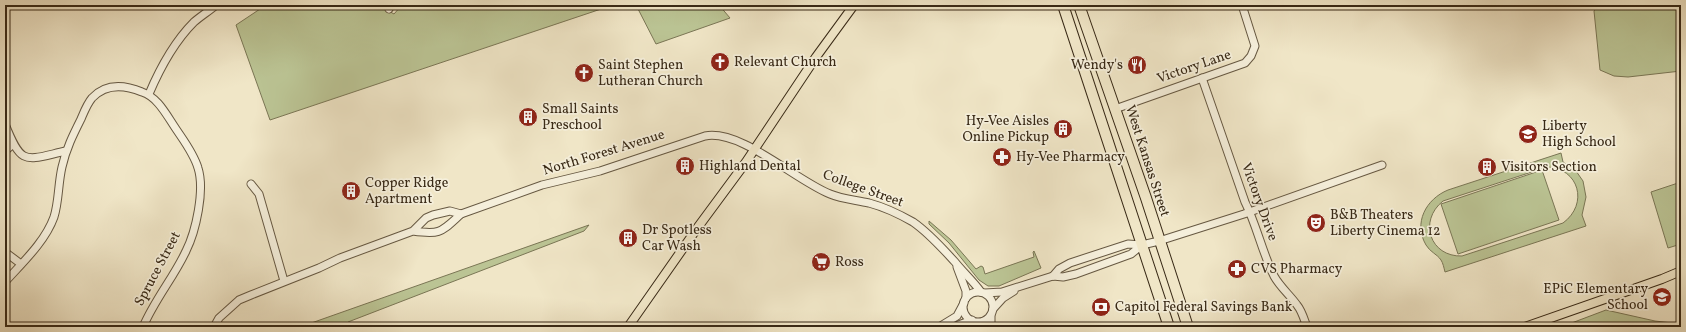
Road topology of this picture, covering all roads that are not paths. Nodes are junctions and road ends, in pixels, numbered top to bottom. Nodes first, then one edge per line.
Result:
1 (216, 5) edge
2 (854, 5) edge
3 (1063, 5) edge
4 (1079, 5) edge
5 (1242, 5) edge
6 (1202, 78) junction
7 (149, 94) junction
8 (1115, 109) junction
9 (5, 124) edge
10 (13, 144) junction
11 (754, 149) junction
12 (5, 151) edge
13 (66, 151) junction
14 (1382, 165) dead end
15 (251, 184) dead end
16 (1250, 212) junction
17 (461, 214) junction
18 (413, 231) junction
19 (1159, 241) junction
20 (1142, 245) junction
21 (5, 252) edge
22 (20, 264) junction
23 (956, 264) junction
24 (1681, 271) edge
25 (1053, 276) junction
26 (284, 281) junction
27 (5, 282) edge
28 (1021, 287) junction
29 (983, 292) junction
30 (965, 301) junction
31 (992, 312) junction
32 (976, 323) edge
33 (143, 327) edge
34 (214, 327) edge
35 (628, 327) edge
36 (939, 327) edge
37 (953, 327) edge
38 (991, 327) edge
39 (1170, 327) edge
40 (1188, 327) edge
41 (1307, 327) edge
42 (1525, 327) edge

1 - 7 street
2 - 11 main road
3 - 20 highway
4 - 8 highway, West Kansas Street
5 - 6 street, Victory Lane
6 - 8 street, Victory Lane
6 - 16 street, Victory Drive
7 - 13 street
7 - 33 street, Spruce Street
8 - 19 highway, West Kansas Street
9 - 10 street
10 - 12 street
10 - 13 street
11 - 17 street, North Forest Avenue
11 - 23 street, College Street
11 - 35 main road
13 - 22 street
14 - 16 street
15 - 26 street
16 - 19 street
16 - 41 street, Victory Drive
17 - 18 street, North Forest Avenue
17 - 18 street, North Forest Avenue
18 - 26 street, North Forest Avenue
19 - 20 street
19 - 40 highway, West Kansas Street
20 - 25 street
20 - 25 street
20 - 39 highway
21 - 22 street
22 - 27 street
23 - 29 street, College Street
23 - 30 street, College Street
24 - 42 main road
25 - 28 street
26 - 34 street, North Forest Avenue
28 - 29 street
28 - 31 street
29 - 30 street
29 - 31 street
30 - 32 street
30 - 36 street
31 - 32 street
31 - 38 street
32 - 37 street

